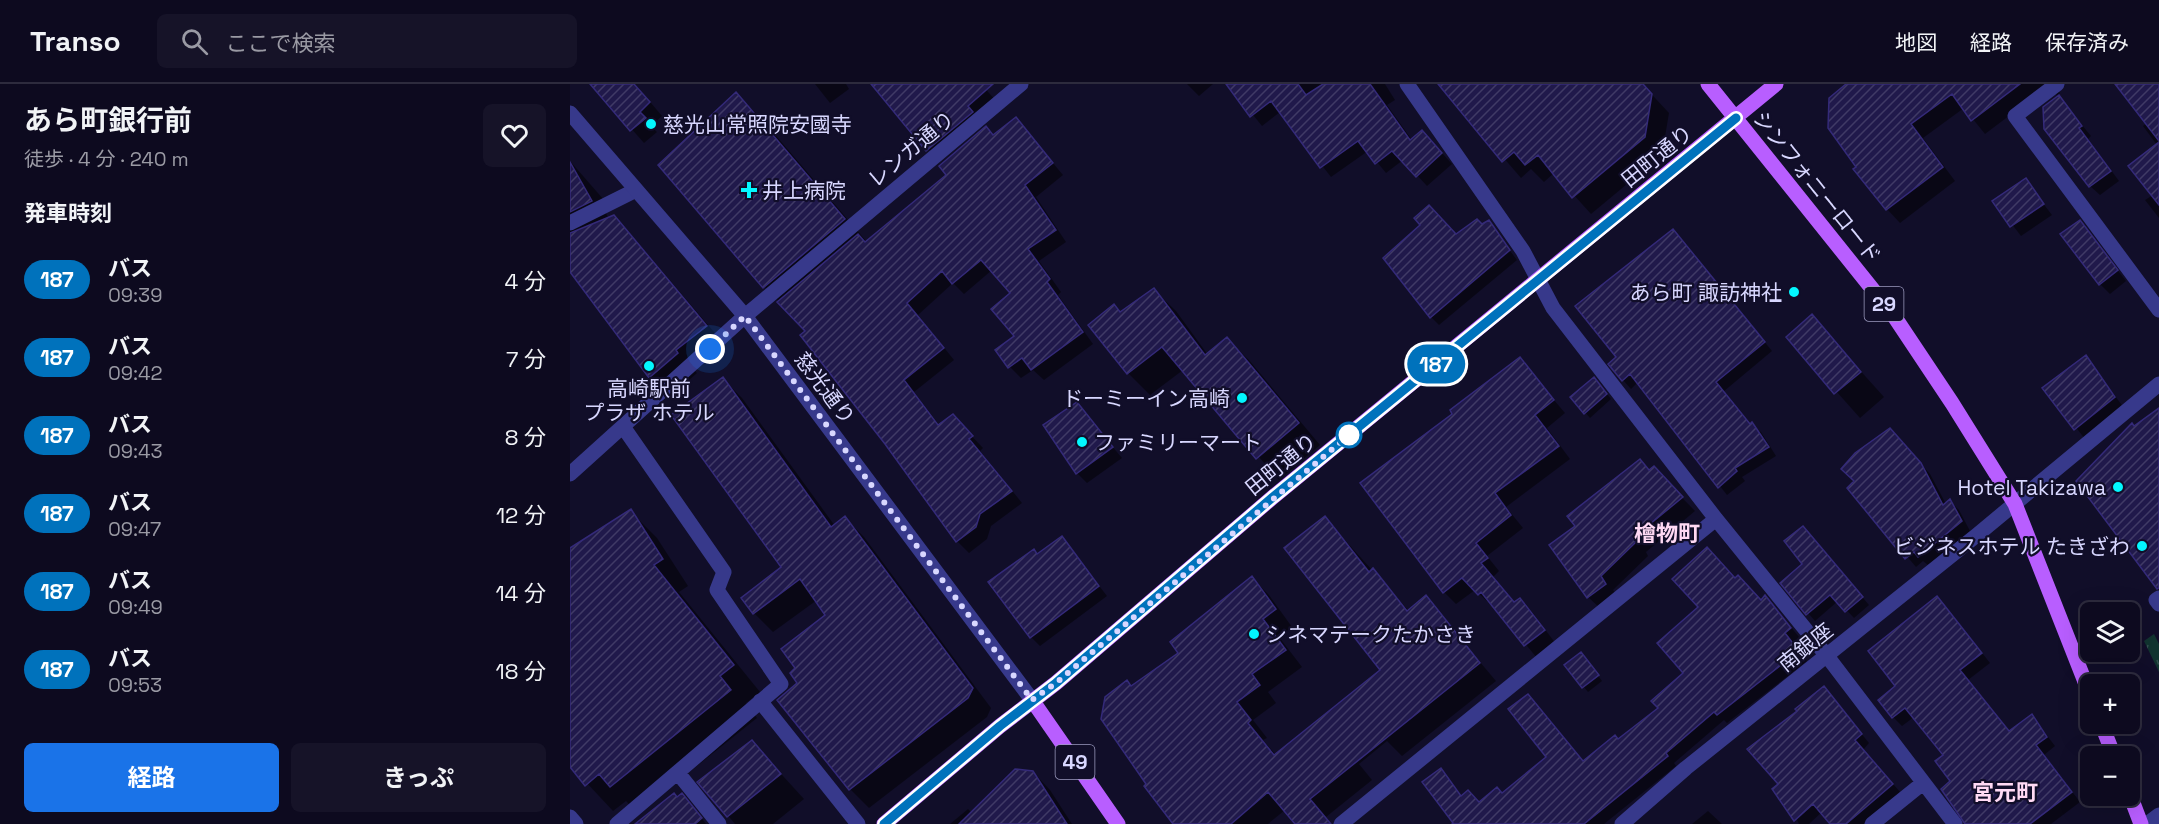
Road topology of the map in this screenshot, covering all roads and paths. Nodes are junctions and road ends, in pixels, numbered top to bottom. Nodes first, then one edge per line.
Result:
1 (1407, 84) edge
2 (1708, 84) edge
3 (1776, 84) edge
4 (2057, 84) edge
5 (1011, 87) edge
6 (570, 113) edge
7 (1736, 118) junction
8 (636, 190) junction
9 (570, 223) edge
10 (1540, 279) junction
11 (2159, 310) edge
12 (745, 316) junction
13 (2159, 384) edge
14 (624, 428) junction
15 (570, 474) edge
16 (2015, 504) junction
17 (1716, 519) junction
18 (2159, 598) edge
19 (2159, 604) edge
20 (1827, 656) junction
21 (2082, 674) edge
22 (1032, 700) junction
23 (760, 701) junction
24 (678, 773) junction
25 (1923, 783) junction
26 (2134, 806) edge
27 (2159, 815) edge
28 (570, 817) edge
29 (576, 824) edge
30 (617, 824) edge
31 (719, 824) edge
32 (858, 824) edge
33 (884, 824) edge
34 (1118, 824) edge
35 (1341, 824) edge
36 (1622, 824) edge
37 (1872, 824) edge
38 (1955, 824) edge
39 (2141, 824) edge
40 (2147, 824) edge

1 - 10 street
2 - 7 main road, シンフォニーロード
3 - 7 main road, 田町通り
4 - 11 street
5 - 12 street, レンガ通り
6 - 8 street, 慈光通り
7 - 10 main road, 田町通り
7 - 16 main road, シンフォニーロード / 29
8 - 9 street
8 - 12 street, 慈光通り
10 - 17 street
10 - 22 main road, 田町通り
12 - 14 street, レンガ通り
12 - 22 street, 慈光通り
13 - 16 street, 南銀座
14 - 15 street, レンガ通り
14 - 23 street
16 - 20 street, 南銀座
16 - 21 main road, シンフォニーロード / 29
17 - 20 street
17 - 35 street
18 - 19 street
20 - 25 street
20 - 36 street, 南銀座
22 - 33 main road, 田町通り
22 - 34 main road, 49
23 - 24 street
23 - 32 street
24 - 30 street
24 - 31 street
25 - 37 street
25 - 38 street
26 - 39 main road
27 - 40 street
28 - 29 street

